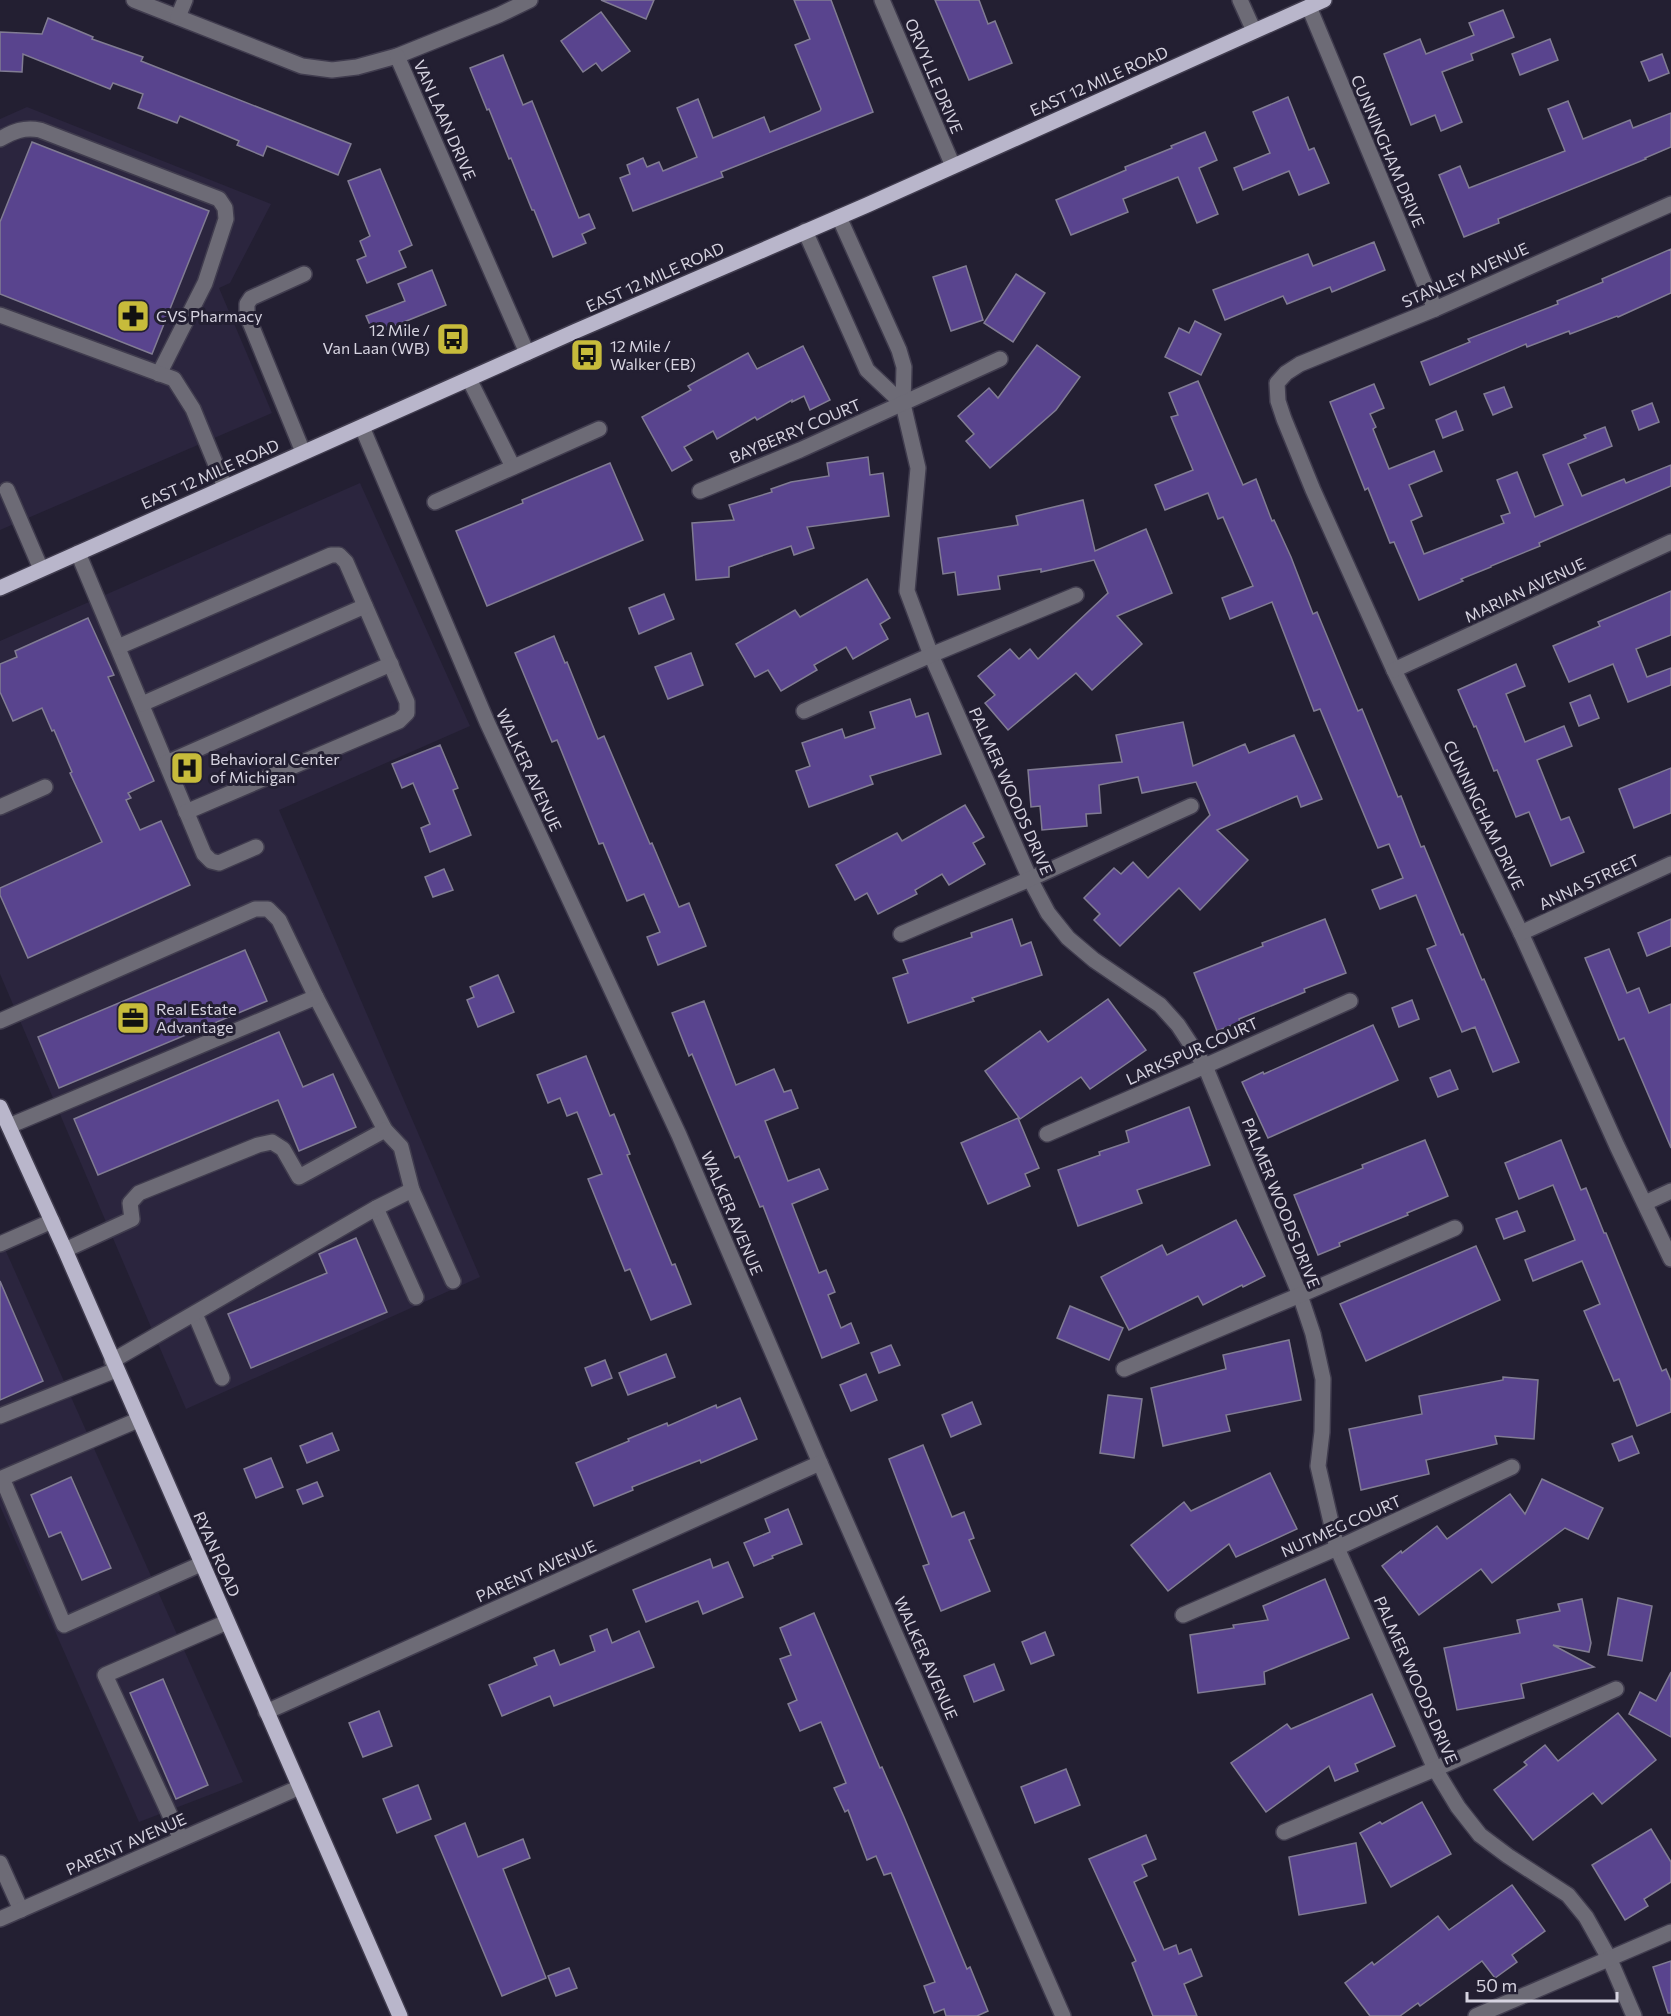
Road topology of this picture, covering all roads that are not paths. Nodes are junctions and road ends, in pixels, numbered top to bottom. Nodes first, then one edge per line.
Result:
1 (134, 0) edge
2 (185, 0) edge
3 (530, 0) edge
4 (882, 0) edge
5 (1240, 0) edge
6 (1324, 0) edge
7 (1308, 7) junction
8 (178, 17) junction
9 (1254, 31) junction
10 (397, 56) junction
11 (0, 139) edge
12 (952, 166) junction
13 (1671, 204) edge
14 (839, 217) junction
15 (805, 231) junction
16 (304, 274) dead end
17 (1435, 309) junction
18 (0, 315) edge
19 (527, 353) junction
20 (1000, 359) dead end
21 (159, 374) junction
22 (469, 379) junction
23 (1277, 383) joint
24 (903, 404) junction
25 (362, 427) junction
26 (598, 429) dead end
27 (303, 452) junction
28 (513, 467) junction
29 (225, 487) junction
30 (8, 490) dead end
31 (700, 491) dead end
32 (435, 502) dead end
33 (1671, 542) edge
34 (78, 553) junction
35 (42, 569) junction
36 (0, 588) edge
37 (1076, 595) dead end
38 (365, 606) junction
39 (118, 647) junction
40 (931, 655) junction
41 (391, 664) junction
42 (1394, 670) junction
43 (142, 704) junction
44 (804, 711) dead end
45 (166, 763) junction
46 (45, 787) dead end
47 (1191, 806) dead end
48 (0, 807) edge
49 (186, 812) junction
50 (256, 847) dead end
51 (1671, 864) edge
52 (1030, 879) junction
53 (901, 933) dead end
54 (1521, 933) junction
55 (316, 997) junction
56 (1350, 1001) dead end
57 (0, 1021) edge
58 (1205, 1066) junction
59 (0, 1107) edge
60 (9, 1126) junction
61 (385, 1130) junction
62 (1047, 1134) dead end
63 (412, 1190) junction
64 (1671, 1191) edge
65 (1645, 1203) junction
66 (376, 1208) junction
67 (52, 1221) junction
68 (1455, 1228) dead end
69 (0, 1244) edge
70 (65, 1250) junction
71 (1671, 1259) edge
72 (453, 1281) dead end
73 (1300, 1295) junction
74 (416, 1297) dead end
75 (195, 1314) junction
76 (114, 1365) junction
77 (1124, 1369) dead end
78 (222, 1378) dead end
79 (0, 1416) edge
80 (138, 1420) junction
81 (820, 1463) junction
82 (1512, 1467) dead end
83 (1336, 1548) junction
84 (201, 1564) junction
85 (1183, 1615) dead end
86 (227, 1622) junction
87 (1616, 1689) dead end
88 (266, 1712) junction
89 (1435, 1769) junction
90 (300, 1787) junction
91 (1284, 1832) dead end
92 (181, 1839) junction
93 (0, 1863) edge
94 (21, 1910) junction
95 (0, 1919) edge
96 (1671, 1932) edge
97 (1610, 1960) junction
98 (400, 2016) edge
99 (1063, 2016) edge
100 (1476, 2016) edge
101 (1634, 2016) edge

1 - 8 street, VAN LAAN DRIVE
2 - 8 street
3 - 10 street
4 - 12 street, ORVYLLE DRIVE
5 - 9 street
6 - 7 main road, EAST 12 MILE ROAD
7 - 9 main road, EAST 12 MILE ROAD
7 - 17 street, CUNNINGHAM DRIVE
8 - 10 street, VAN LAAN DRIVE
9 - 12 main road, EAST 12 MILE ROAD
10 - 19 street, VAN LAAN DRIVE
11 - 21 street
12 - 14 main road, EAST 12 MILE ROAD
13 - 17 street, STANLEY AVENUE
14 - 15 main road, EAST 12 MILE ROAD
14 - 24 street, PALMER WOODS DRIVE
15 - 19 main road, EAST 12 MILE ROAD
15 - 24 street
16 - 27 street
17 - 23 street, STANLEY AVENUE
18 - 21 street
19 - 22 main road, EAST 12 MILE ROAD
20 - 24 street, BAYBERRY COURT
21 - 29 street
22 - 25 main road, EAST 12 MILE ROAD
22 - 28 street
23 - 42 street, CUNNINGHAM DRIVE
24 - 31 street, BAYBERRY COURT
24 - 40 street, PALMER WOODS DRIVE
25 - 27 main road, EAST 12 MILE ROAD
25 - 81 street, WALKER AVENUE
26 - 28 street
27 - 29 main road, EAST 12 MILE ROAD
28 - 32 street
29 - 34 main road, EAST 12 MILE ROAD
30 - 35 street
33 - 42 street, MARIAN AVENUE
34 - 35 main road, EAST 12 MILE ROAD
34 - 39 street
35 - 36 main road, EAST 12 MILE ROAD
37 - 40 street
38 - 39 street
38 - 41 street
38 - 43 street
39 - 43 street
40 - 44 street
40 - 52 street, PALMER WOODS DRIVE
41 - 45 street
41 - 49 street
42 - 54 street, CUNNINGHAM DRIVE
43 - 45 street
45 - 49 street
46 - 48 street
47 - 52 street
49 - 50 street
51 - 54 street, ANNA STREET
52 - 53 street
52 - 58 street, PALMER WOODS DRIVE
54 - 65 street, CUNNINGHAM DRIVE
55 - 57 street
55 - 60 street
55 - 61 street
56 - 58 street, LARKSPUR COURT
58 - 62 street, LARKSPUR COURT
58 - 73 street, PALMER WOODS DRIVE
59 - 60 main road, RYAN ROAD
60 - 67 main road, RYAN ROAD
61 - 63 street
61 - 70 street
63 - 66 street
63 - 72 street
64 - 65 street
65 - 71 street, CUNNINGHAM DRIVE
66 - 74 street
66 - 75 street
67 - 69 street
67 - 70 main road, RYAN ROAD
68 - 73 street
70 - 76 main road, RYAN ROAD
73 - 77 street
73 - 83 street, PALMER WOODS DRIVE
75 - 76 street
75 - 78 street
76 - 79 street
76 - 80 main road, RYAN ROAD
80 - 84 main road, RYAN ROAD
80 - 84 street
81 - 88 street, PARENT AVENUE
81 - 99 street, WALKER AVENUE
82 - 83 street, NUTMEG COURT
83 - 85 street, NUTMEG COURT
83 - 89 street, PALMER WOODS DRIVE
84 - 86 main road, RYAN ROAD
86 - 88 main road, RYAN ROAD
86 - 92 street
87 - 89 street
88 - 90 main road, RYAN ROAD
89 - 91 street
89 - 97 street, PALMER WOODS DRIVE
90 - 92 street, PARENT AVENUE
90 - 98 main road, RYAN ROAD
92 - 94 street, PARENT AVENUE
93 - 94 street
94 - 95 street, PARENT AVENUE
96 - 97 street
97 - 100 street
97 - 101 street, PALMER WOODS DRIVE

